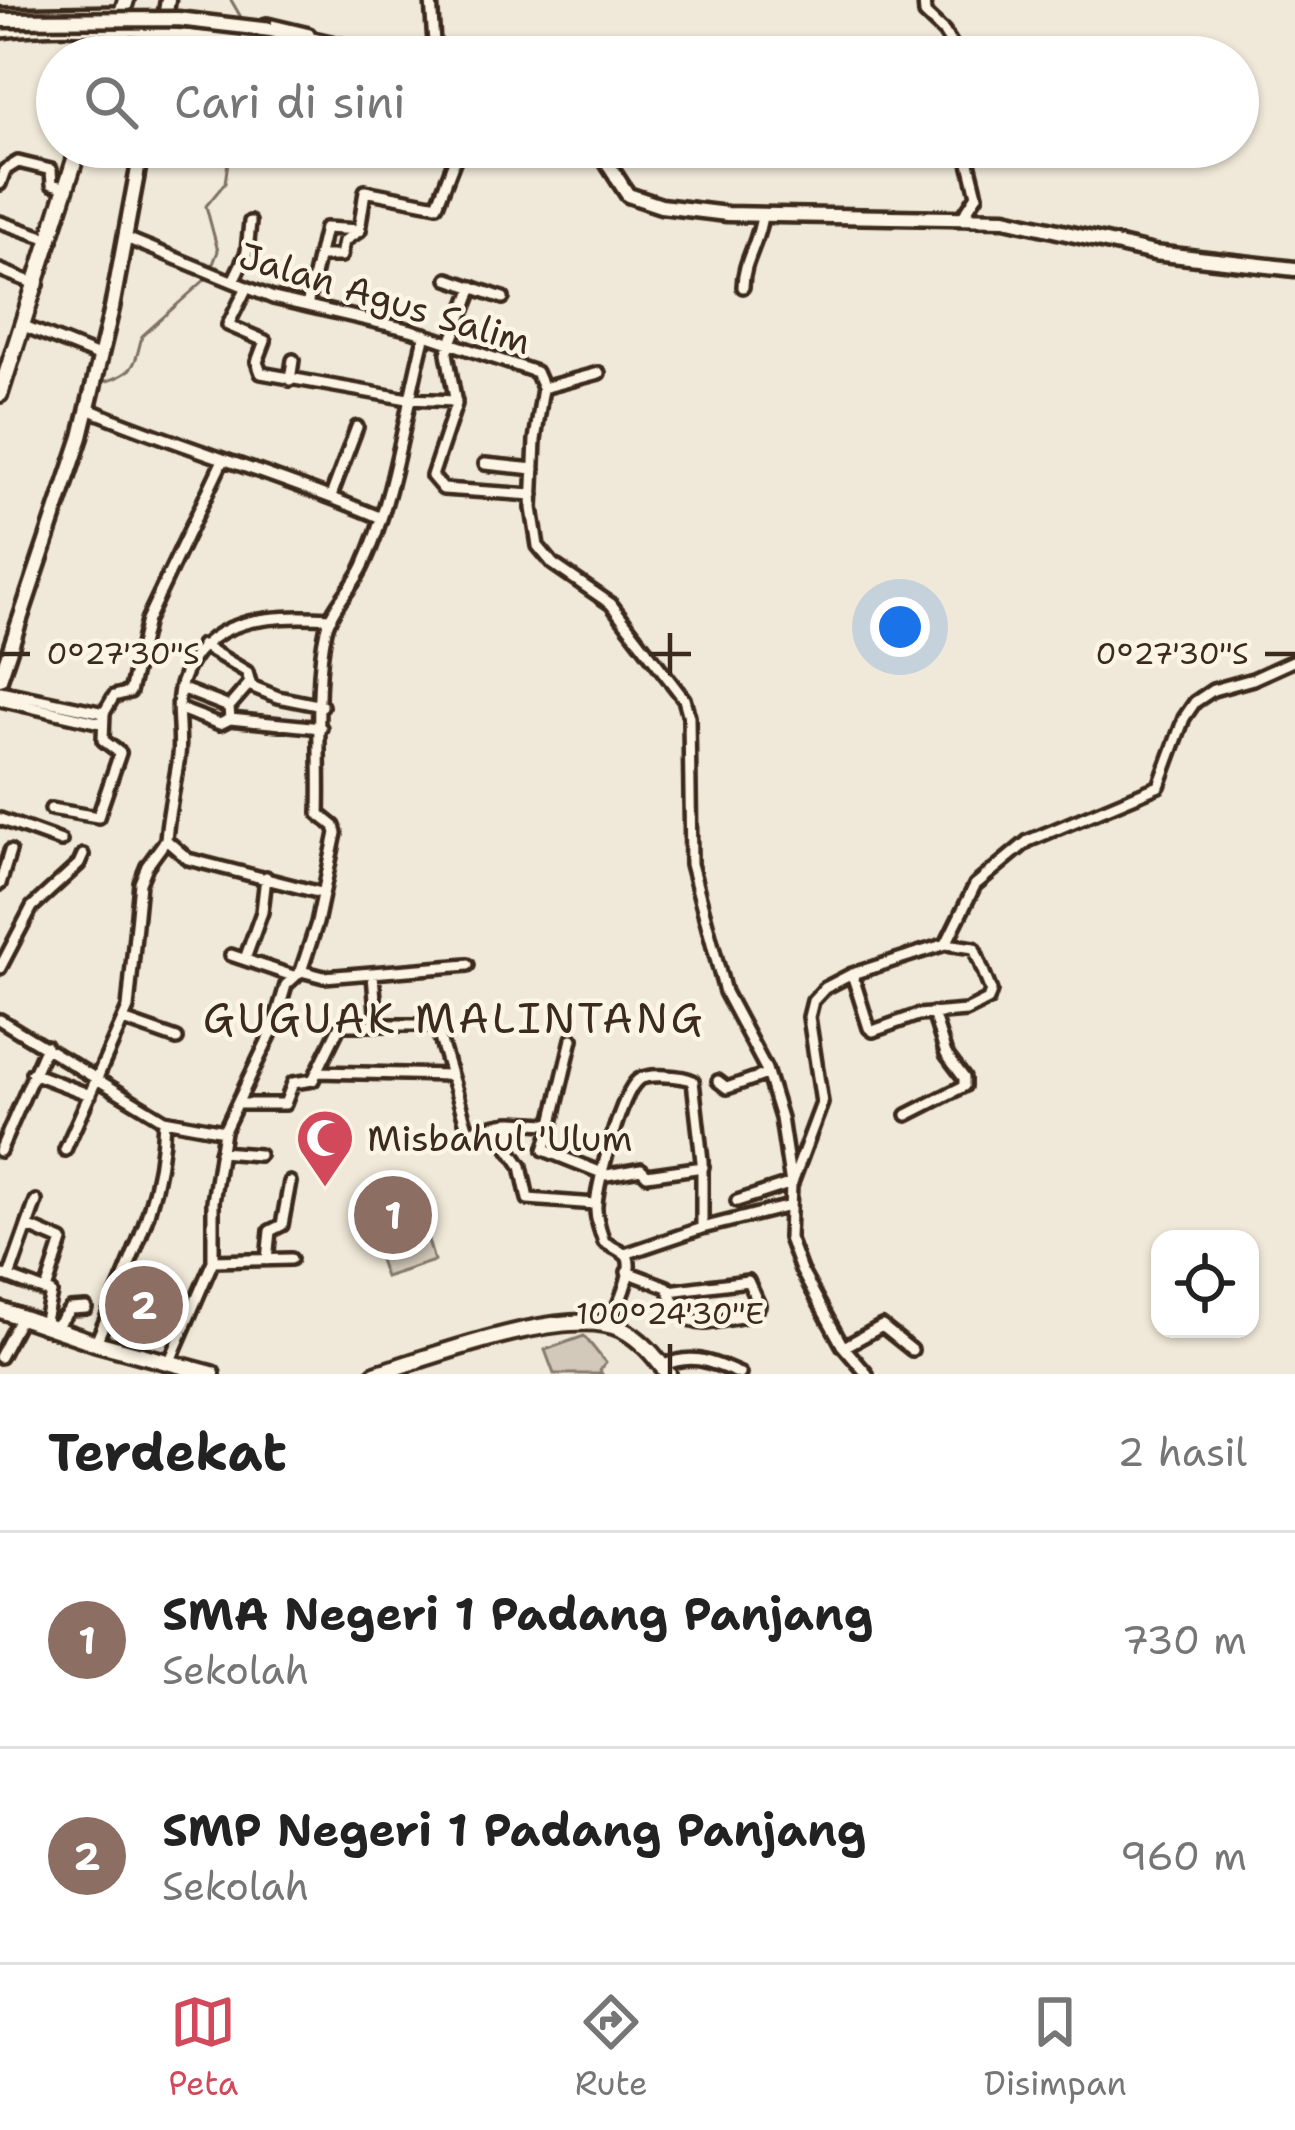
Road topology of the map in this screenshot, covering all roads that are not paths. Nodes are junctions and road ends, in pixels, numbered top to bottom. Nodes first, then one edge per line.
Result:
1 (431, 0) edge
2 (924, 0) edge
3 (124, 6) edge
4 (167, 6) edge
5 (0, 22) edge
6 (116, 31) junction
7 (163, 32) junction
8 (114, 36) edge
9 (162, 36) edge
10 (227, 36) edge
11 (291, 36) edge
12 (309, 36) edge
13 (434, 36) edge
14 (947, 36) edge
15 (36, 166) edge
16 (46, 168) edge
17 (73, 168) edge
18 (138, 168) edge
19 (451, 168) edge
20 (609, 168) edge
21 (970, 168) edge
22 (0, 184) edge
23 (67, 188) junction
24 (762, 214) junction
25 (962, 218) junction
26 (250, 222) dead end
27 (0, 223) edge
28 (360, 230) junction
29 (126, 238) junction
30 (52, 240) junction
31 (320, 256) junction
32 (1295, 269) edge
33 (0, 270) edge
34 (448, 279) dead end
35 (233, 281) junction
36 (38, 285) junction
37 (247, 287) junction
38 (473, 287) junction
39 (743, 287) dead end
40 (503, 298) dead end
41 (307, 305) junction
42 (24, 326) junction
43 (425, 334) junction
44 (452, 341) junction
45 (8, 348) edge
46 (101, 357) junction
47 (293, 360) dead end
48 (599, 373) dead end
49 (290, 380) junction
50 (543, 388) junction
51 (0, 394) edge
52 (408, 399) junction
53 (456, 401) junction
54 (88, 409) junction
55 (357, 427) dead end
56 (222, 462) junction
57 (485, 464) dead end
58 (534, 469) junction
59 (532, 495) junction
60 (331, 496) junction
61 (379, 517) junction
62 (331, 618) junction
63 (202, 645) junction
64 (4, 652) edge
65 (1295, 660) edge
66 (0, 679) edge
67 (249, 684) junction
68 (180, 688) junction
69 (0, 696) edge
70 (322, 706) junction
71 (180, 709) junction
72 (229, 713) junction
73 (102, 718) junction
74 (321, 728) junction
75 (51, 809) dead end
76 (0, 819) edge
77 (166, 839) junction
78 (61, 841) dead end
79 (10, 851) dead end
80 (83, 855) dead end
81 (266, 877) junction
82 (0, 884) edge
83 (321, 892) junction
84 (946, 944) junction
85 (231, 955) dead end
86 (245, 959) junction
87 (468, 965) dead end
88 (0, 968) edge
89 (297, 973) junction
90 (852, 974) junction
91 (374, 975) junction
92 (933, 1013) junction
93 (0, 1020) edge
94 (123, 1020) junction
95 (377, 1023) junction
96 (177, 1039) dead end
97 (572, 1039) dead end
98 (46, 1046) junction
99 (317, 1072) junction
100 (32, 1073) junction
101 (767, 1074) junction
102 (450, 1075) junction
103 (718, 1081) dead end
104 (95, 1082) junction
105 (90, 1095) junction
106 (237, 1104) junction
107 (908, 1115) dead end
108 (164, 1120) junction
109 (509, 1122) junction
110 (551, 1127) junction
111 (224, 1131) junction
112 (0, 1148) edge
113 (65, 1150) dead end
114 (220, 1152) junction
115 (259, 1155) dead end
116 (703, 1166) junction
117 (604, 1174) junction
118 (290, 1182) dead end
119 (791, 1184) junction
120 (36, 1201) dead end
121 (737, 1201) dead end
122 (596, 1204) junction
123 (790, 1206) junction
124 (27, 1226) junction
125 (702, 1228) junction
126 (626, 1254) junction
127 (291, 1259) dead end
128 (268, 1260) junction
129 (213, 1261) junction
130 (627, 1272) junction
131 (4, 1276) edge
132 (46, 1290) junction
133 (669, 1291) junction
134 (86, 1308) dead end
135 (0, 1310) edge
136 (22, 1316) junction
137 (609, 1325) junction
138 (49, 1326) junction
139 (96, 1343) junction
140 (844, 1347) junction
141 (912, 1350) dead end
142 (0, 1357) edge
143 (425, 1359) junction
144 (161, 1366) edge
145 (665, 1370) edge
146 (212, 1374) edge
147 (375, 1374) edge
148 (432, 1374) edge
149 (740, 1374) edge
150 (867, 1374) edge

1 - 13 street
2 - 14 street
3 - 5 street
3 - 6 highway
4 - 7 main road
4 - 12 street
5 - 6 street
5 - 11 main road, bridge
6 - 7 street
6 - 8 highway
7 - 9 main road
7 - 10 street
15 - 22 street
16 - 23 street
17 - 23 highway
18 - 29 main road
19 - 28 street
20 - 24 main road
21 - 25 street
23 - 30 highway
24 - 25 main road
24 - 39 street
25 - 32 main road
26 - 35 street
27 - 30 street
28 - 31 street
28 - 31 street
29 - 35 street, Jalan Agus Salim
29 - 46 main road
30 - 36 highway
31 - 41 street
33 - 36 street
34 - 38 street
35 - 37 street, Jalan Agus Salim
36 - 42 highway
37 - 41 street, Jalan Agus Salim
37 - 49 street
38 - 40 street
38 - 44 street
41 - 43 street, Jalan Agus Salim
42 - 45 highway
42 - 46 street
43 - 44 street, Jalan Agus Salim
43 - 52 street
44 - 50 street, Jalan Agus Salim
44 - 53 street
45 - 51 highway
46 - 54 main road
47 - 49 street
48 - 50 street
49 - 52 street
50 - 58 street, Jalan Agus Salim
52 - 53 street
52 - 61 street
53 - 59 street
54 - 56 street
54 - 64 main road
55 - 60 street
56 - 60 street
56 - 73 street
57 - 58 street
58 - 59 street, Jalan Agus Salim
59 - 101 street, Jalan Agus Salim
60 - 61 street
61 - 62 street
62 - 63 street
62 - 70 street
63 - 67 street
63 - 68 street
64 - 66 main road
65 - 84 street
67 - 70 street
67 - 72 street
68 - 71 street
68 - 72 street
69 - 73 street
70 - 74 street
71 - 72 street
71 - 77 street
72 - 74 street
73 - 75 street
74 - 83 street
76 - 78 street
77 - 81 street
77 - 94 street
79 - 82 street
80 - 88 street
81 - 83 street
81 - 86 street
83 - 89 street
84 - 90 street
84 - 92 street
85 - 86 street
86 - 89 street
87 - 91 street
89 - 91 street
89 - 106 street
90 - 92 street
90 - 119 street
91 - 95 street
92 - 107 street
93 - 98 street
94 - 96 street
94 - 104 street
95 - 99 street
95 - 102 street
97 - 110 street
98 - 100 street
98 - 104 street
99 - 102 street
99 - 106 street
100 - 105 street
100 - 112 street
101 - 103 street
101 - 119 street, Jalan Agus Salim
102 - 109 street
104 - 105 street
104 - 108 street
105 - 113 street
106 - 111 street
108 - 111 street
108 - 139 street
109 - 110 street
109 - 122 street
110 - 117 street
111 - 114 street
114 - 115 street
114 - 129 street
116 - 117 street
116 - 117 street
116 - 125 street
117 - 122 street
118 - 128 street
119 - 121 street
119 - 123 street, Jalan Agus Salim
120 - 124 street
122 - 126 street
123 - 125 street
123 - 140 street, Jalan Agus Salim
124 - 131 street
124 - 132 street
125 - 126 street
126 - 130 street
127 - 128 street
128 - 129 street
129 - 144 street
130 - 133 street
130 - 137 street
131 - 132 street
132 - 138 street
133 - 133 street
134 - 138 street
135 - 136 highway
136 - 138 highway
136 - 142 street
137 - 143 highway
137 - 145 highway
138 - 139 highway
139 - 144 highway
140 - 141 street
140 - 150 street, Jalan Agus Salim
143 - 147 highway
143 - 148 street
144 - 146 highway
145 - 149 street

